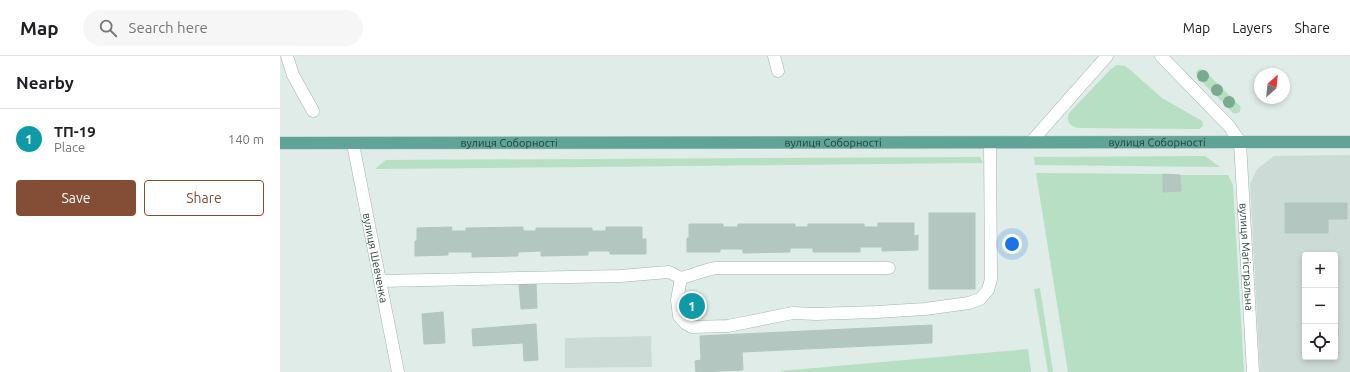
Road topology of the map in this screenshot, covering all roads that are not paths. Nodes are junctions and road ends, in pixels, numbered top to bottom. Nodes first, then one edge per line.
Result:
1 (287, 56) edge
2 (774, 56) edge
3 (1107, 56) edge
4 (1161, 56) edge
5 (778, 71) dead end
6 (313, 111) dead end
7 (1031, 142) junction
8 (1240, 142) junction
9 (1350, 142) edge
10 (280, 143) edge
11 (990, 143) junction
12 (315, 144) junction
13 (353, 144) junction
14 (280, 147) edge
15 (889, 268) dead end
16 (681, 278) junction
17 (380, 281) junction
18 (398, 372) edge
19 (1252, 372) edge

1 - 6 street
2 - 5 street
3 - 7 street
4 - 8 street
7 - 8 main road, вулиця Соборності
7 - 11 main road, вулиця Соборності
8 - 9 main road, вулиця Соборності
8 - 19 street, вулиця Магістральна
10 - 12 main road, вулиця Соборності
11 - 13 main road, вулиця Соборності
11 - 16 street
12 - 13 main road, вулиця Соборності
12 - 14 main road, вулиця Соборності
13 - 17 street, вулиця Шевченка
15 - 16 street
16 - 17 street
17 - 18 street, вулиця Шевченка

